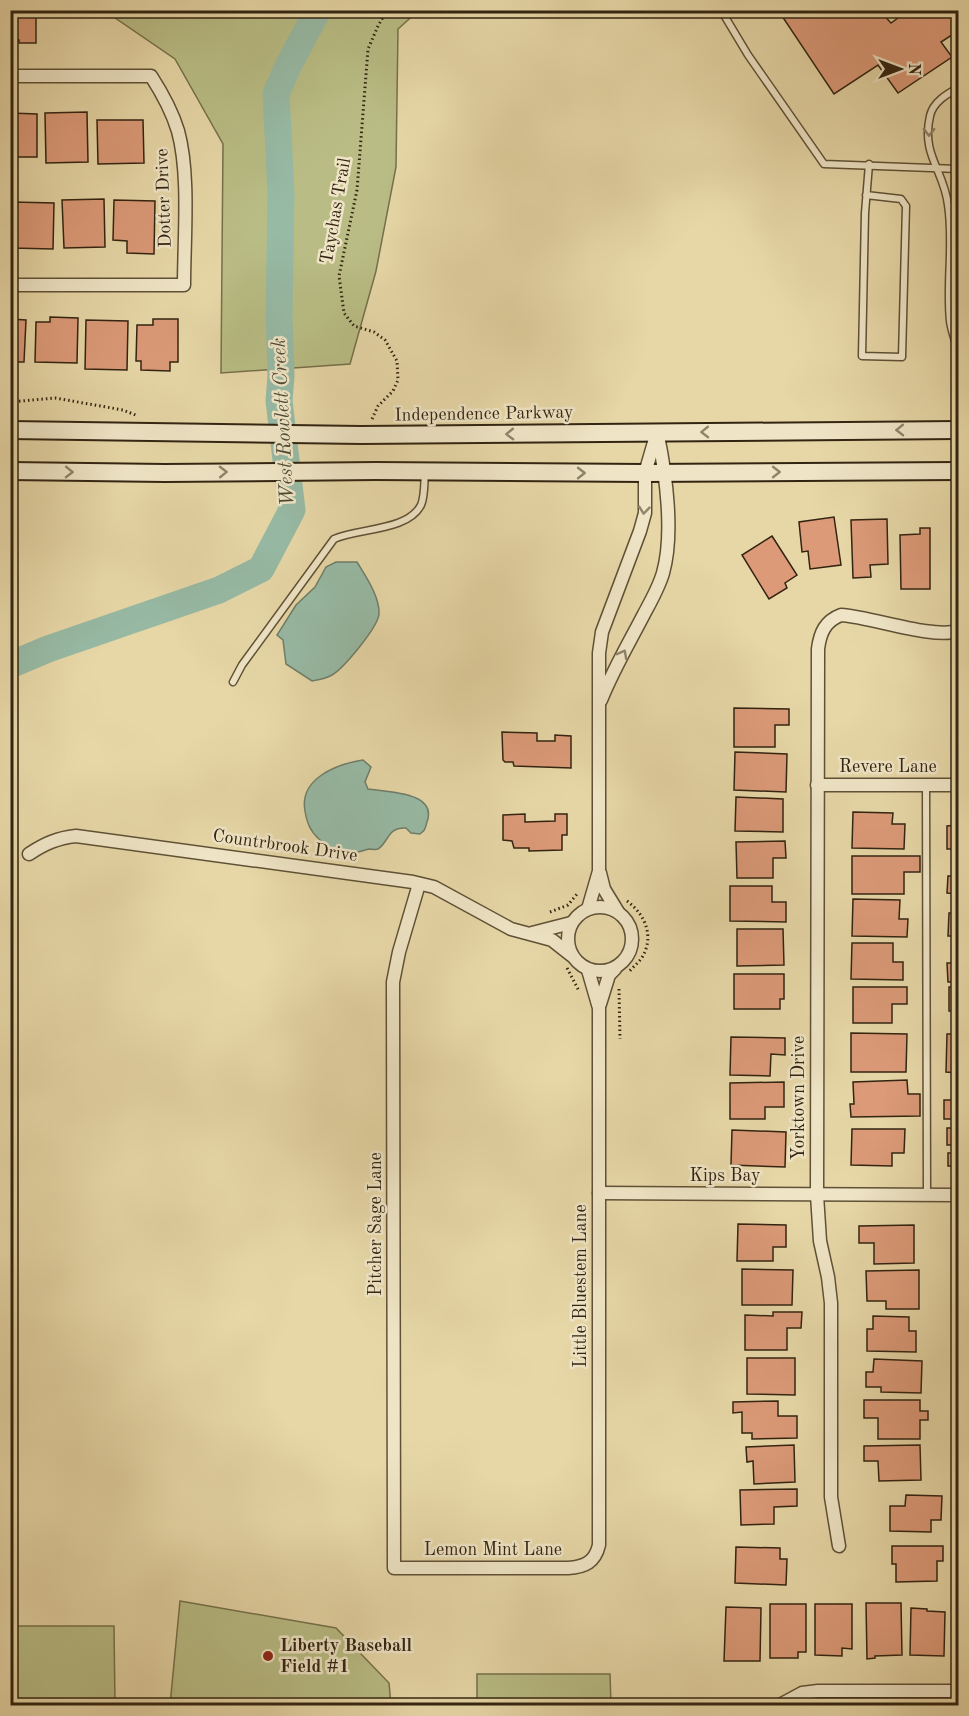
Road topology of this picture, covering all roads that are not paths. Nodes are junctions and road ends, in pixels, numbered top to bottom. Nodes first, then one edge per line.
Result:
1 (721, 10) edge
2 (10, 76) edge
3 (958, 88) edge
4 (869, 164) junction
5 (938, 169) junction
6 (958, 169) edge
7 (866, 195) junction
8 (10, 285) edge
9 (958, 352) edge
10 (958, 429) edge
11 (10, 430) edge
12 (657, 432) junction
13 (10, 471) edge
14 (425, 471) junction
15 (958, 471) edge
16 (645, 473) junction
17 (666, 473) junction
18 (958, 631) edge
19 (233, 682) dead end
20 (599, 707) junction
21 (817, 785) junction
22 (926, 785) junction
23 (958, 785) edge
24 (29, 854) dead end
25 (599, 871) junction
26 (419, 884) junction
27 (588, 909) junction
28 (618, 913) junction
29 (571, 923) junction
30 (531, 933) junction
31 (567, 960) junction
32 (588, 970) junction
33 (622, 971) junction
34 (599, 1008) junction
35 (599, 1193) junction
36 (817, 1195) junction
37 (927, 1195) junction
38 (958, 1195) edge
39 (839, 1546) dead end
40 (590, 1562) joint
41 (394, 1568) joint
42 (958, 1690) edge
43 (778, 1706) edge

1 - 4 lane
2 - 8 street, Dotter Drive
3 -> 5 lane
4 - 5 lane
4 - 7 lane
5 - 6 lane
5 - 9 lane
7 - 7 lane
10 -> 12 main road, Independence Parkway
12 -> 11 main road, Independence Parkway
12 - 16 street
12 - 17 street
13 -> 14 main road
14 -> 16 main road
14 - 19 lane
17 -> 15 main road
16 - 17 main road
16 -> 20 street
20 -> 17 street
18 - 21 street, Yorktown Drive
20 - 25 street
21 - 22 street, Revere Lane
21 - 36 street, Yorktown Drive
22 - 23 street, Revere Lane
22 - 37 lane
24 - 26 street, Countrbrook Drive
25 - 27 street
25 - 28 street
26 - 30 street, Countrbrook Drive
26 - 41 street, Pitcher Sage Lane
27 - 28 street
27 - 29 street
28 - 33 street
29 - 30 street
29 - 31 street
30 - 31 street, Countrbrook Drive
31 - 32 street
32 - 33 street
32 - 34 street, Little Bluestem Lane
33 - 34 street, Little Bluestem Lane
34 - 35 street, Little Bluestem Lane
35 - 36 street, Kips Bay
35 - 40 street, Little Bluestem Lane
36 - 37 street, Kips Bay
36 - 39 street, Yorktown Drive
37 - 38 street, Kips Bay
40 - 41 street, Lemon Mint Lane
42 - 43 street

